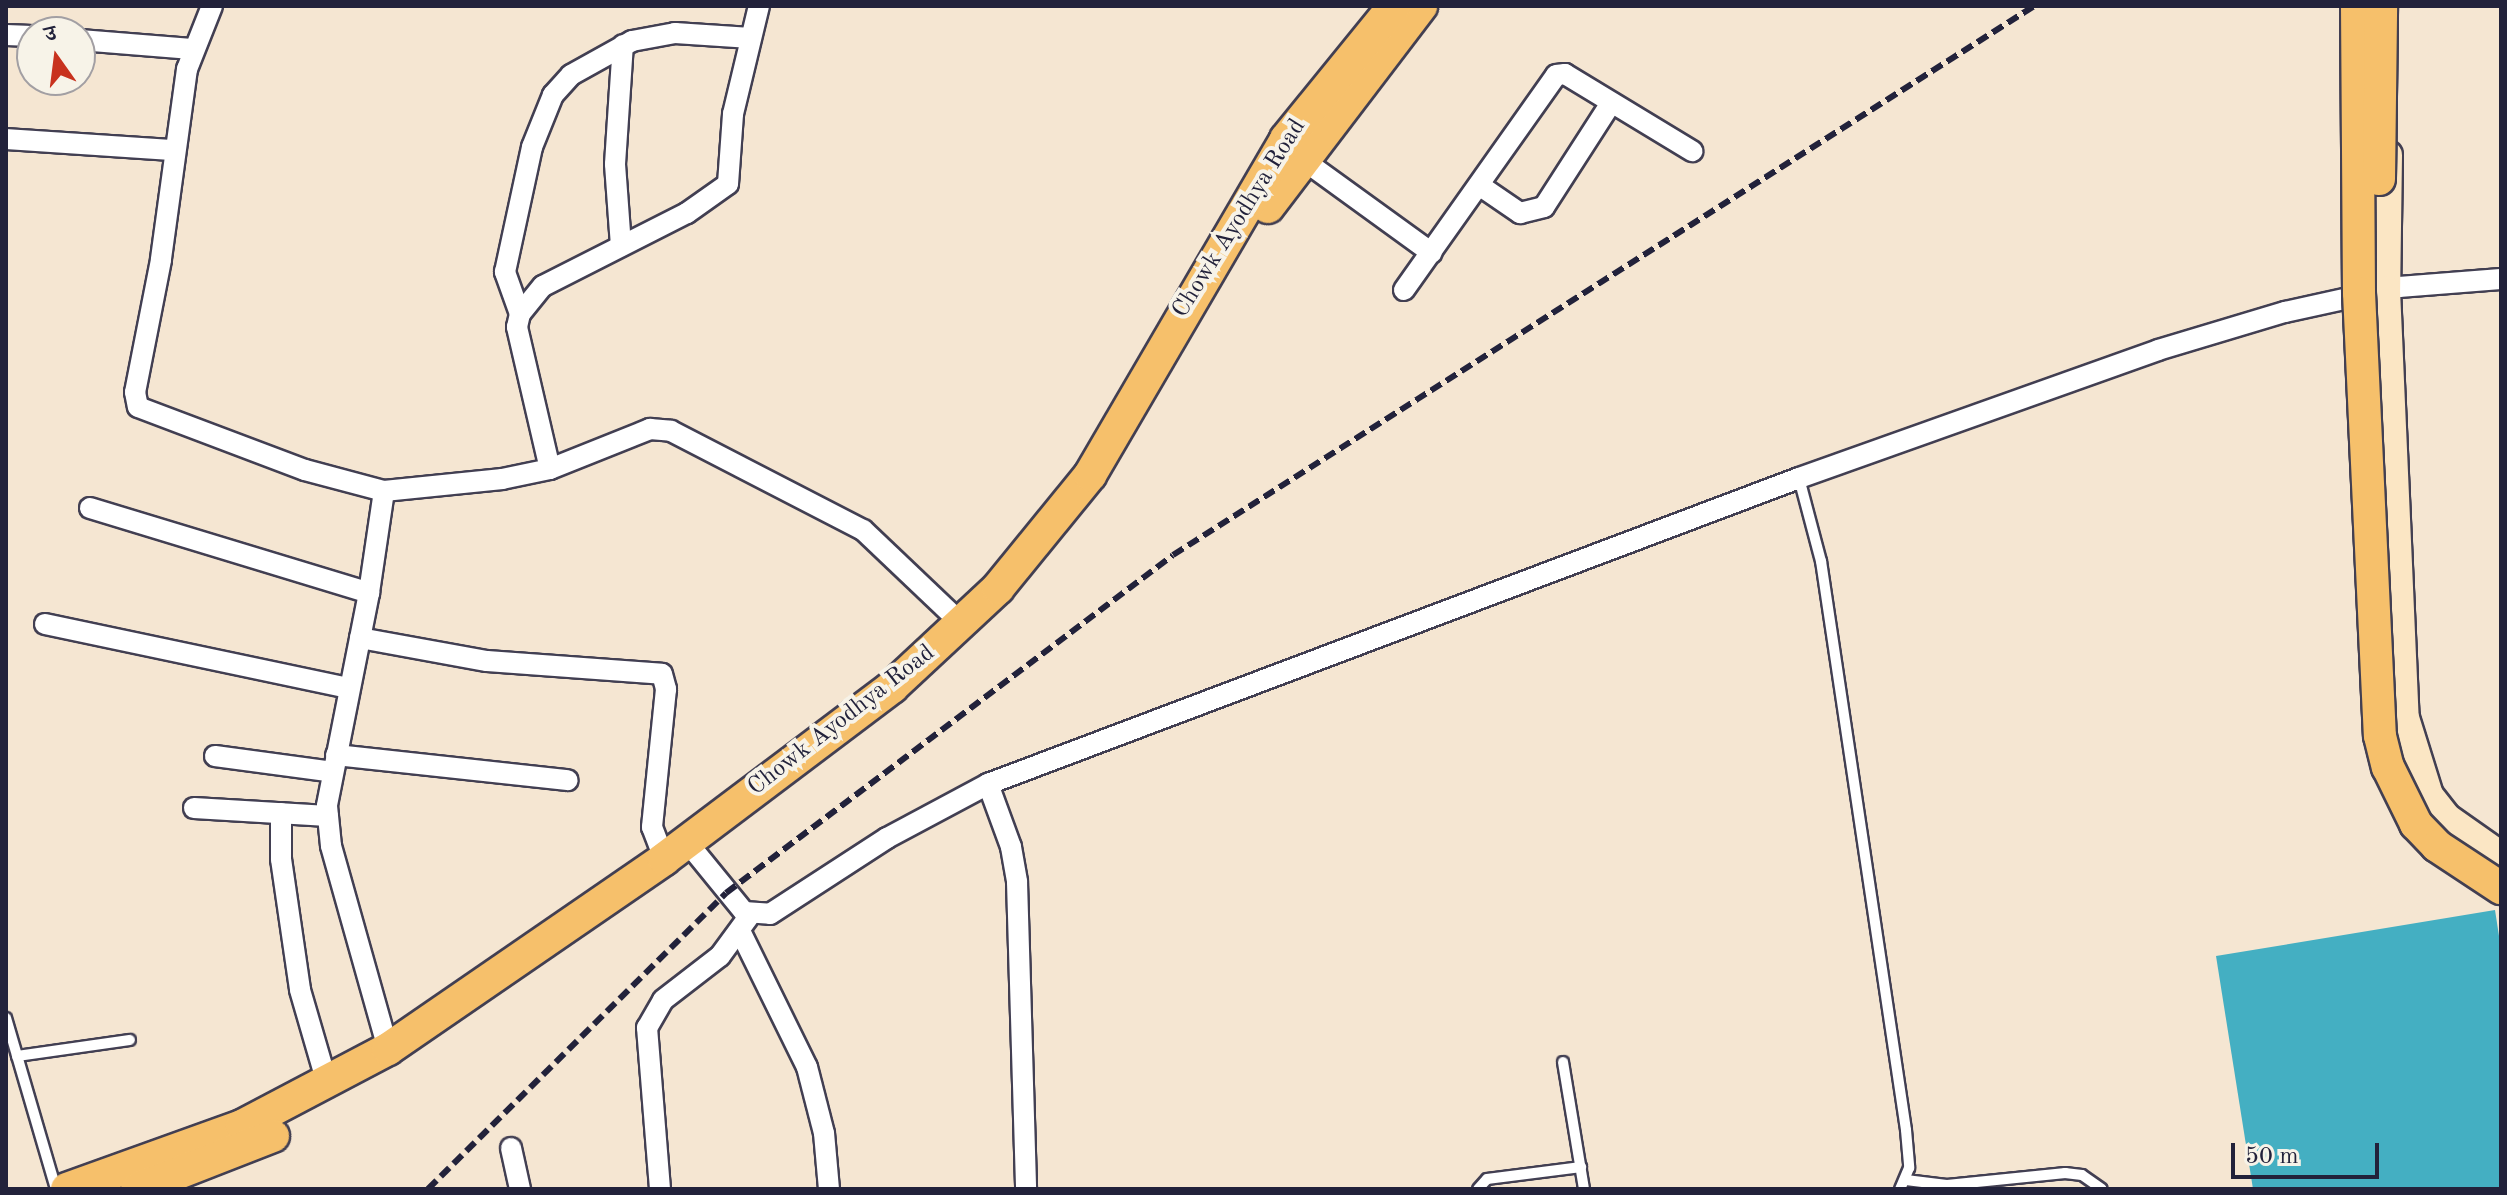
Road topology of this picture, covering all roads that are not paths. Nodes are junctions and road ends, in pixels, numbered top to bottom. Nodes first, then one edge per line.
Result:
1 (212, 6) edge
2 (759, 6) edge
3 (1394, 6) edge
4 (1421, 6) edge
5 (2347, 6) edge
6 (2357, 6) edge
7 (2381, 6) edge
8 (2390, 6) edge
9 (751, 38) junction
10 (96, 41) edge
11 (623, 45) junction
12 (192, 49) junction
13 (1345, 82) junction
14 (1611, 103) junction
15 (6, 139) edge
16 (173, 150) junction
17 (1692, 151) dead end
18 (1302, 159) junction
19 (1479, 185) junction
20 (621, 246) junction
21 (1432, 253) junction
22 (2501, 279) edge
23 (1404, 290) dead end
24 (2386, 290) junction
25 (2348, 298) junction
26 (520, 314) junction
27 (550, 469) junction
28 (1799, 478) junction
29 (384, 491) junction
30 (90, 508) dead end
31 (369, 593) junction
32 (45, 624) dead end
33 (962, 624) junction
34 (360, 638) junction
35 (348, 688) junction
36 (215, 756) dead end
37 (334, 764) junction
38 (568, 780) dead end
39 (988, 784) junction
40 (194, 808) dead end
41 (281, 813) junction
42 (328, 816) junction
43 (684, 854) junction
44 (2501, 856) edge
45 (2501, 870) edge
46 (2501, 888) edge
47 (2501, 897) edge
48 (746, 924) junction
49 (6, 1018) edge
50 (130, 1040) dead end
51 (388, 1049) junction
52 (17, 1056) junction
53 (1563, 1062) dead end
54 (327, 1083) junction
55 (511, 1148) dead end
56 (1581, 1167) junction
57 (1903, 1184) edge
58 (56, 1189) edge
59 (67, 1189) edge
60 (137, 1189) edge
61 (520, 1189) edge
62 (660, 1189) edge
63 (829, 1189) edge
64 (1026, 1189) edge
65 (1478, 1189) edge
66 (1584, 1189) edge
67 (2102, 1189) edge

1 - 12 street
2 - 9 street
3 - 13 main road, Chowk Ayodhya Road
4 - 13 main road, Chowk Ayodhya Road
5 - 25 street
6 - 46 main road, bridge
7 - 45 main road, bridge
8 - 24 street
9 - 11 street
9 - 20 street
10 - 12 street
11 - 20 street
11 - 26 street
12 - 16 street
13 - 18 main road, Chowk Ayodhya Road
13 - 33 main road, Chowk Ayodhya Road
14 - 17 street
14 - 19 street
14 - 19 street
15 - 16 street
16 - 29 street
18 - 21 street
18 - 43 main road, Chowk Ayodhya Road
19 - 21 street
20 - 26 street
21 - 23 street
22 - 24 street
24 - 25 street
24 - 44 street
25 - 28 street
25 - 47 street
26 - 27 street
27 - 29 street
27 - 33 street
28 - 39 street
28 - 57 lane
29 - 31 street
30 - 31 street
31 - 34 street
32 - 35 street
33 - 43 main road, Chowk Ayodhya Road
34 - 35 street
34 - 43 street
35 - 37 street
36 - 37 street
37 - 38 street
37 - 42 street
39 - 48 street
39 - 64 street
40 - 41 street
41 - 42 street
41 - 54 street
42 - 51 street
43 - 48 street
43 - 51 main road, Chowk Ayodhya Road
43 - 60 main road, Chowk Ayodhya Road
48 - 62 street
48 - 63 street
49 - 52 lane
50 - 52 lane
51 - 54 main road, Chowk Ayodhya Road
52 - 58 lane
53 - 56 lane
54 - 59 main road, Chowk Ayodhya Road
55 - 61 street
56 - 65 lane
56 - 66 lane
57 - 67 lane

